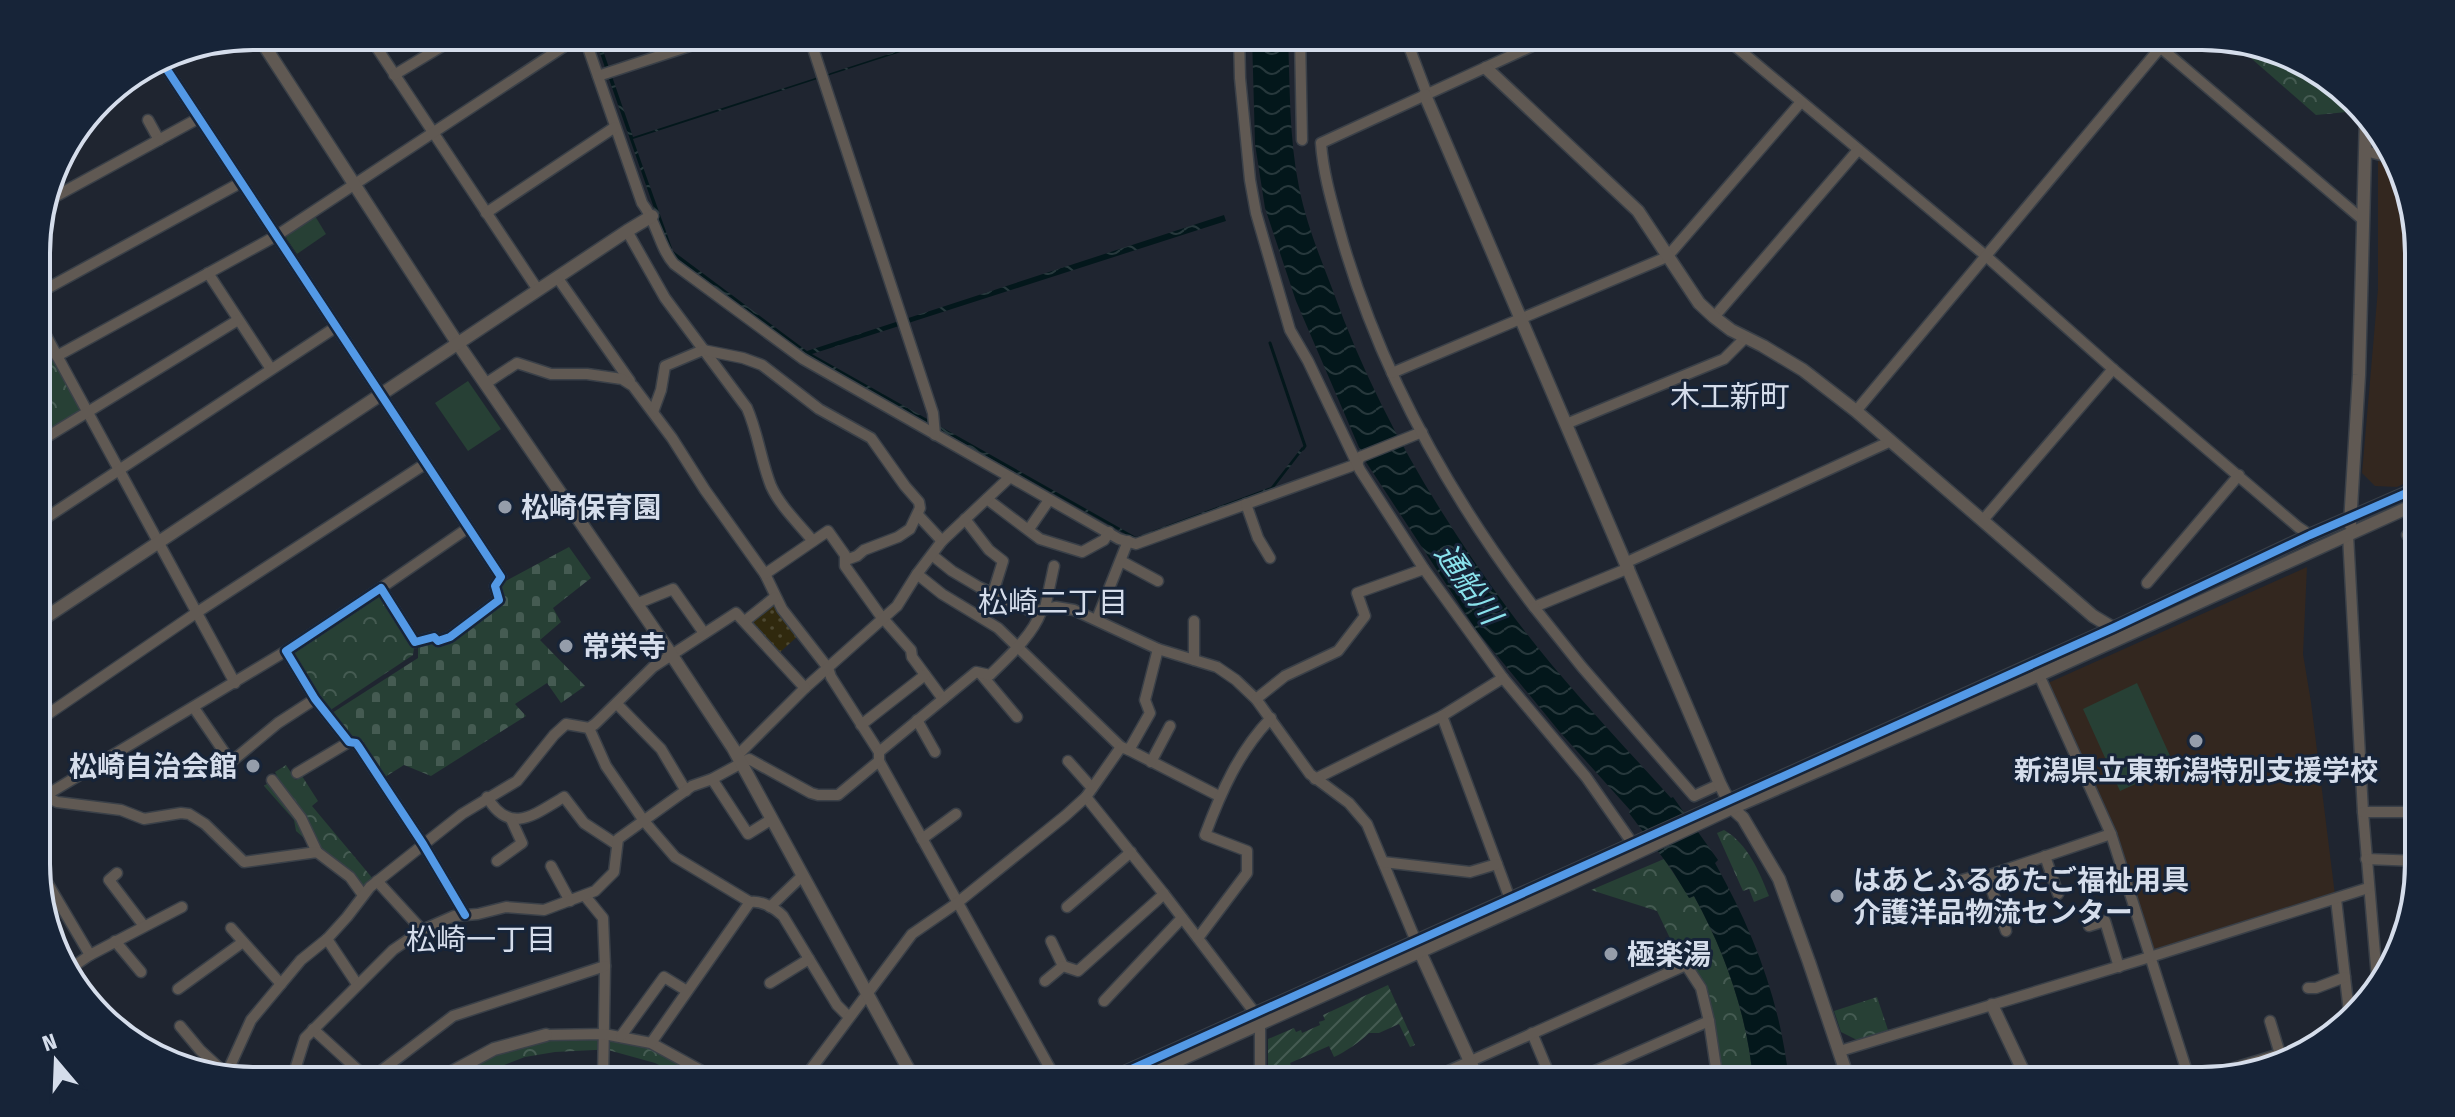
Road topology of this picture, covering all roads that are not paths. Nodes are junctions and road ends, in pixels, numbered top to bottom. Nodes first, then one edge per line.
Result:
1 (267, 50) edge
2 (378, 50) edge
3 (436, 50) edge
4 (560, 50) edge
5 (588, 50) edge
6 (677, 50) edge
7 (813, 50) edge
8 (1240, 50) edge
9 (1300, 50) edge
10 (1410, 50) edge
11 (1524, 50) edge
12 (1740, 50) edge
13 (2158, 50) edge
14 (2162, 50) edge
15 (1486, 68) junction
16 (167, 69) edge
17 (394, 75) junction
18 (598, 76) junction
19 (1426, 94) junction
20 (1801, 102) junction
21 (199, 118) junction
22 (148, 120) dead end
23 (615, 127) junction
24 (433, 132) junction
25 (2365, 134) edge
26 (159, 140) junction
27 (1302, 140) dead end
28 (1858, 150) junction
29 (2365, 151) junction
30 (2379, 155) edge
31 (240, 183) junction
32 (354, 185) junction
33 (59, 194) edge
34 (486, 213) junction
35 (652, 216) junction
36 (2363, 220) junction
37 (627, 231) junction
38 (276, 236) junction
39 (1986, 256) junction
40 (1667, 257) junction
41 (208, 273) junction
42 (557, 277) junction
43 (50, 287) edge
44 (538, 290) junction
45 (1714, 317) junction
46 (1521, 318) junction
47 (238, 320) junction
48 (336, 327) junction
49 (1746, 337) junction
50 (50, 343) edge
51 (458, 344) junction
52 (703, 350) junction
53 (57, 356) junction
54 (271, 369) junction
55 (2113, 369) junction
56 (1392, 373) junction
57 (485, 384) junction
58 (633, 386) junction
59 (382, 395) junction
60 (1856, 411) junction
61 (87, 412) junction
62 (653, 412) junction
63 (1566, 424) junction
64 (1422, 432) junction
65 (50, 435) edge
66 (935, 435) junction
67 (1891, 441) junction
68 (1358, 460) junction
69 (425, 464) junction
70 (119, 470) junction
71 (2239, 475) junction
72 (1010, 477) junction
73 (2405, 494) edge
74 (987, 499) junction
75 (1049, 500) junction
76 (1246, 504) junction
77 (2405, 509) edge
78 (50, 515) edge
79 (918, 515) junction
80 (2351, 517) junction
81 (965, 519) junction
82 (1983, 520) junction
83 (468, 528) junction
84 (1029, 529) junction
85 (1109, 532) junction
86 (2310, 535) junction
87 (2348, 535) junction
88 (813, 541) junction
89 (942, 541) junction
90 (1128, 541) junction
91 (158, 543) junction
92 (932, 555) junction
93 (1270, 558) dead end
94 (846, 560) junction
95 (1121, 561) junction
96 (1054, 566) dead end
97 (1627, 566) junction
98 (1424, 569) junction
99 (765, 574) junction
100 (917, 574) junction
101 (1158, 581) dead end
102 (2147, 583) dead end
103 (381, 588) junction
104 (993, 593) junction
105 (775, 597) junction
106 (636, 604) junction
107 (1534, 607) junction
108 (1043, 610) junction
109 (196, 613) junction
110 (50, 614) edge
111 (884, 618) junction
112 (1097, 619) junction
113 (745, 621) junction
114 (1194, 621) dead end
115 (2113, 628) junction
116 (704, 633) junction
117 (1018, 646) junction
118 (1158, 649) junction
119 (286, 651) junction
120 (671, 654) junction
121 (1194, 660) junction
122 (828, 668) junction
123 (980, 673) junction
124 (925, 675) junction
125 (2039, 675) junction
126 (1503, 678) junction
127 (235, 683) junction
128 (805, 688) junction
129 (315, 699) junction
130 (943, 699) junction
131 (1256, 699) junction
132 (617, 704) junction
133 (194, 708) junction
134 (50, 713) edge
135 (1442, 716) junction
136 (1017, 717) dead end
137 (1271, 718) junction
138 (917, 720) junction
139 (861, 725) junction
140 (1170, 726) dead end
141 (589, 728) junction
142 (349, 742) junction
143 (1125, 748) junction
144 (935, 752) dead end
145 (879, 757) junction
146 (739, 758) junction
147 (1068, 761) dead end
148 (1151, 762) junction
149 (297, 773) dead end
150 (712, 779) junction
151 (1315, 779) junction
152 (272, 780) dead end
153 (1720, 784) junction
154 (686, 791) junction
155 (1089, 792) junction
156 (50, 793) edge
157 (1219, 796) junction
158 (487, 797) junction
159 (50, 799) edge
160 (1730, 804) junction
161 (2363, 812) junction
162 (2405, 812) edge
163 (956, 814) dead end
164 (511, 819) junction
165 (772, 819) junction
166 (644, 821) junction
167 (2111, 834) junction
168 (922, 839) junction
169 (423, 844) junction
170 (616, 844) junction
171 (1638, 845) junction
172 (317, 852) junction
173 (1131, 852) junction
174 (2045, 856) junction
175 (2366, 859) junction
176 (2405, 860) edge
177 (497, 861) dead end
178 (1383, 862) junction
179 (1497, 864) junction
180 (551, 866) dead end
181 (117, 873) dead end
182 (802, 876) junction
183 (1987, 876) junction
184 (377, 881) junction
185 (1955, 882) dead end
186 (2368, 888) junction
187 (53, 893) edge
188 (1164, 894) junction
189 (2058, 894) dead end
190 (363, 895) junction
191 (585, 896) junction
192 (1510, 899) junction
193 (2336, 899) junction
194 (570, 901) junction
195 (750, 902) junction
196 (957, 903) junction
197 (182, 907) dead end
198 (770, 907) junction
199 (1067, 907) dead end
200 (465, 915) junction
201 (1182, 918) junction
202 (144, 926) junction
203 (2089, 926) dead end
204 (231, 928) dead end
205 (422, 930) junction
206 (2006, 931) dead end
207 (1198, 938) junction
208 (327, 939) junction
209 (115, 941) junction
210 (1051, 941) dead end
211 (243, 942) junction
212 (1418, 947) junction
213 (90, 955) junction
214 (2150, 957) junction
215 (809, 959) junction
216 (77, 964) edge
217 (605, 966) junction
218 (1063, 966) junction
219 (2119, 967) junction
220 (2376, 968) edge
221 (141, 972) dead end
222 (2345, 977) junction
223 (1045, 981) dead end
224 (770, 983) dead end
225 (281, 984) junction
226 (357, 984) junction
227 (2308, 988) dead end
228 (178, 989) dead end
229 (687, 991) junction
230 (867, 994) junction
231 (1104, 1001) dead end
232 (2348, 1004) edge
233 (1992, 1005) junction
234 (849, 1017) junction
235 (1258, 1019) junction
236 (1709, 1021) junction
237 (2270, 1021) dead end
238 (180, 1026) dead end
239 (313, 1029) junction
240 (1532, 1033) junction
241 (604, 1034) junction
242 (546, 1035) joint
243 (621, 1036) junction
244 (651, 1043) junction
245 (1840, 1051) junction
246 (2279, 1051) edge
247 (1471, 1061) junction
248 (213, 1063) edge
249 (230, 1065) edge
250 (296, 1067) edge
251 (355, 1067) edge
252 (387, 1067) edge
253 (461, 1067) edge
254 (603, 1067) edge
255 (695, 1067) edge
256 (812, 1067) edge
257 (907, 1067) edge
258 (1049, 1067) edge
259 (1140, 1067) edge
260 (1161, 1067) edge
261 (1260, 1067) edge
262 (1458, 1067) edge
263 (1473, 1067) edge
264 (1546, 1067) edge
265 (1604, 1067) edge
266 (1716, 1067) edge
267 (1845, 1067) edge
268 (2021, 1067) edge
269 (2185, 1067) edge

1 - 32 street
2 - 17 street
3 - 17 street
4 - 24 street
5 - 18 street
6 - 18 street
7 - 66 street
8 - 68 street
9 - 27 street
10 - 19 street
11 - 15 street
12 - 20 street
13 - 39 street
14 - 36 street
15 - 19 street
15 - 40 street
16 - 21 street
17 - 24 street
18 - 23 street
19 - 46 street
19 - 56 street
20 - 28 street
20 - 40 street
21 - 26 street
21 - 31 street
22 - 26 street
23 - 34 street
23 - 35 street
24 - 32 street
24 - 34 street
25 - 29 street
26 - 33 street
28 - 39 street
28 - 45 street
29 - 30 street
29 - 36 street
31 - 38 street
31 - 43 street
32 - 38 street
32 - 51 street
34 - 44 street
35 - 37 street
35 - 66 street
36 - 80 street
37 - 42 street
37 - 52 street
38 - 41 street
38 - 48 street
39 - 55 street
39 - 60 street
40 - 45 street
40 - 46 street
41 - 47 street
41 - 53 street
42 - 44 street
42 - 58 street
44 - 51 street
45 - 49 street
46 - 56 street
46 - 63 street
47 - 54 street
47 - 61 street
48 - 54 street
48 - 59 street
49 - 60 street
49 - 63 street
50 - 53 street
51 - 57 street
51 - 59 street
52 - 62 street
52 - 79 street
52 - 88 street
53 - 61 street
54 - 70 street
55 - 71 street
55 - 82 street
56 - 64 street
57 - 58 street
57 - 106 street
58 - 62 street
59 - 69 street
59 - 91 street
60 - 67 street
61 - 65 street
61 - 70 street
62 - 99 street
63 - 97 street
64 - 68 street
64 - 107 street
66 - 72 street
67 - 82 street
67 - 97 street
68 - 76 street
68 - 98 street
69 - 83 street
69 - 109 street
70 - 78 street
70 - 91 street
71 - 86 street
71 - 102 street
72 - 74 street
72 - 75 street
73 - 80 street
74 - 81 street
74 - 84 street
75 - 84 street
75 - 85 street
76 - 90 street
76 - 93 street
77 - 87 street
79 - 89 street
79 - 94 street
80 - 86 street
80 - 87 street
81 - 89 street
81 - 104 street
82 - 115 street
83 - 103 street
83 - 103 street
84 - 85 street
85 - 90 street
86 - 115 street
87 - 125 street
87 - 161 street
88 - 94 street
88 - 99 street
89 - 92 street
90 - 95 street
91 - 109 street
91 - 110 street
92 - 100 street
92 - 104 street
94 - 111 street
95 - 101 street
95 - 112 street
96 - 108 street
97 - 107 street
97 - 153 street
98 - 126 street
98 - 131 street
99 - 105 street
100 - 111 street
100 - 117 street
103 - 119 street
104 - 108 street
105 - 113 street
105 - 122 street
106 - 116 street
106 - 120 street
107 - 153 street
108 - 112 street
108 - 117 street
109 - 127 street
109 - 134 street
111 - 122 street
111 - 124 street
112 - 118 street
113 - 116 street
113 - 128 street
114 - 121 street
115 - 160 street
116 - 120 street
117 - 123 street
117 - 143 street
118 - 121 street
118 - 143 street
119 - 127 street
119 - 129 street
120 - 132 street
120 - 146 street
121 - 131 street
122 - 128 street
122 - 139 street
123 - 130 street
123 - 136 street
124 - 130 street
124 - 139 street
125 - 160 street
125 - 167 street
126 - 135 street
126 - 171 street
127 - 133 street
128 - 146 street
129 - 133 street
129 - 142 street
130 - 138 street
131 - 137 street
132 - 141 street
132 - 154 street
133 - 156 street
135 - 151 street
135 - 179 street
137 - 151 street
137 - 157 street
138 - 144 street
138 - 145 street
139 - 145 street
140 - 148 street
141 - 158 street
141 - 166 street
142 - 149 street
142 - 169 street
143 - 148 street
143 - 155 street
145 - 146 street
145 - 168 street
146 - 150 street
146 - 165 street
147 - 155 street
148 - 157 street
150 - 154 street
150 - 165 street
151 - 178 street
152 - 172 street
153 - 160 street
154 - 166 street
155 - 173 street
155 - 196 street
157 - 207 street
158 - 164 street
158 - 169 street
159 - 172 street
160 - 171 street
160 - 245 street
161 - 162 street
161 - 175 street
163 - 168 street
164 - 170 street
164 - 177 street
165 - 182 street
166 - 170 street
166 - 195 street
167 - 174 street
167 - 214 street
168 - 196 street
169 - 184 street
169 - 200 street
170 - 191 street
171 - 192 street
171 - 212 street
172 - 190 street
173 - 188 street
173 - 199 street
174 - 183 street
174 - 189 street
175 - 176 street
175 - 186 street
178 - 179 street
178 - 212 street
179 - 192 street
180 - 194 street
181 - 202 street
182 - 198 street
182 - 230 street
183 - 185 street
183 - 206 street
184 - 190 street
184 - 205 street
186 - 193 street
186 - 220 street
187 - 213 street
188 - 201 street
188 - 218 street
190 - 208 street
191 - 194 street
191 - 217 street
192 - 212 street
193 - 214 street
193 - 222 street
194 - 200 street
195 - 198 street
195 - 229 street
196 - 230 street
196 - 258 street
197 - 202 street
198 - 215 street
200 - 205 street
201 - 207 street
201 - 231 street
202 - 209 street
203 - 219 street
204 - 211 street
205 - 226 street
207 - 235 street
208 - 225 street
208 - 226 street
209 - 213 street
209 - 221 street
210 - 218 street
211 - 225 street
211 - 228 street
212 - 235 street
212 - 247 street
213 - 216 street
214 - 219 street
214 - 269 street
215 - 224 street
215 - 234 street
217 - 241 street
217 - 252 street
218 - 223 street
219 - 233 street
222 - 227 street
222 - 232 street
225 - 249 street
226 - 239 street
229 - 243 street
229 - 244 street
230 - 234 street
230 - 257 street
233 - 245 street
233 - 268 street
234 - 256 street
235 - 259 street
235 - 260 street
235 - 261 street
236 - 240 street
236 - 265 street
236 - 266 street
237 - 246 street
238 - 248 street
239 - 250 street
239 - 251 street
240 - 247 street
240 - 264 street
241 - 242 street
241 - 243 street
241 - 254 street
242 - 253 street
243 - 244 street
244 - 255 street
245 - 267 street
247 - 262 street
247 - 263 street

